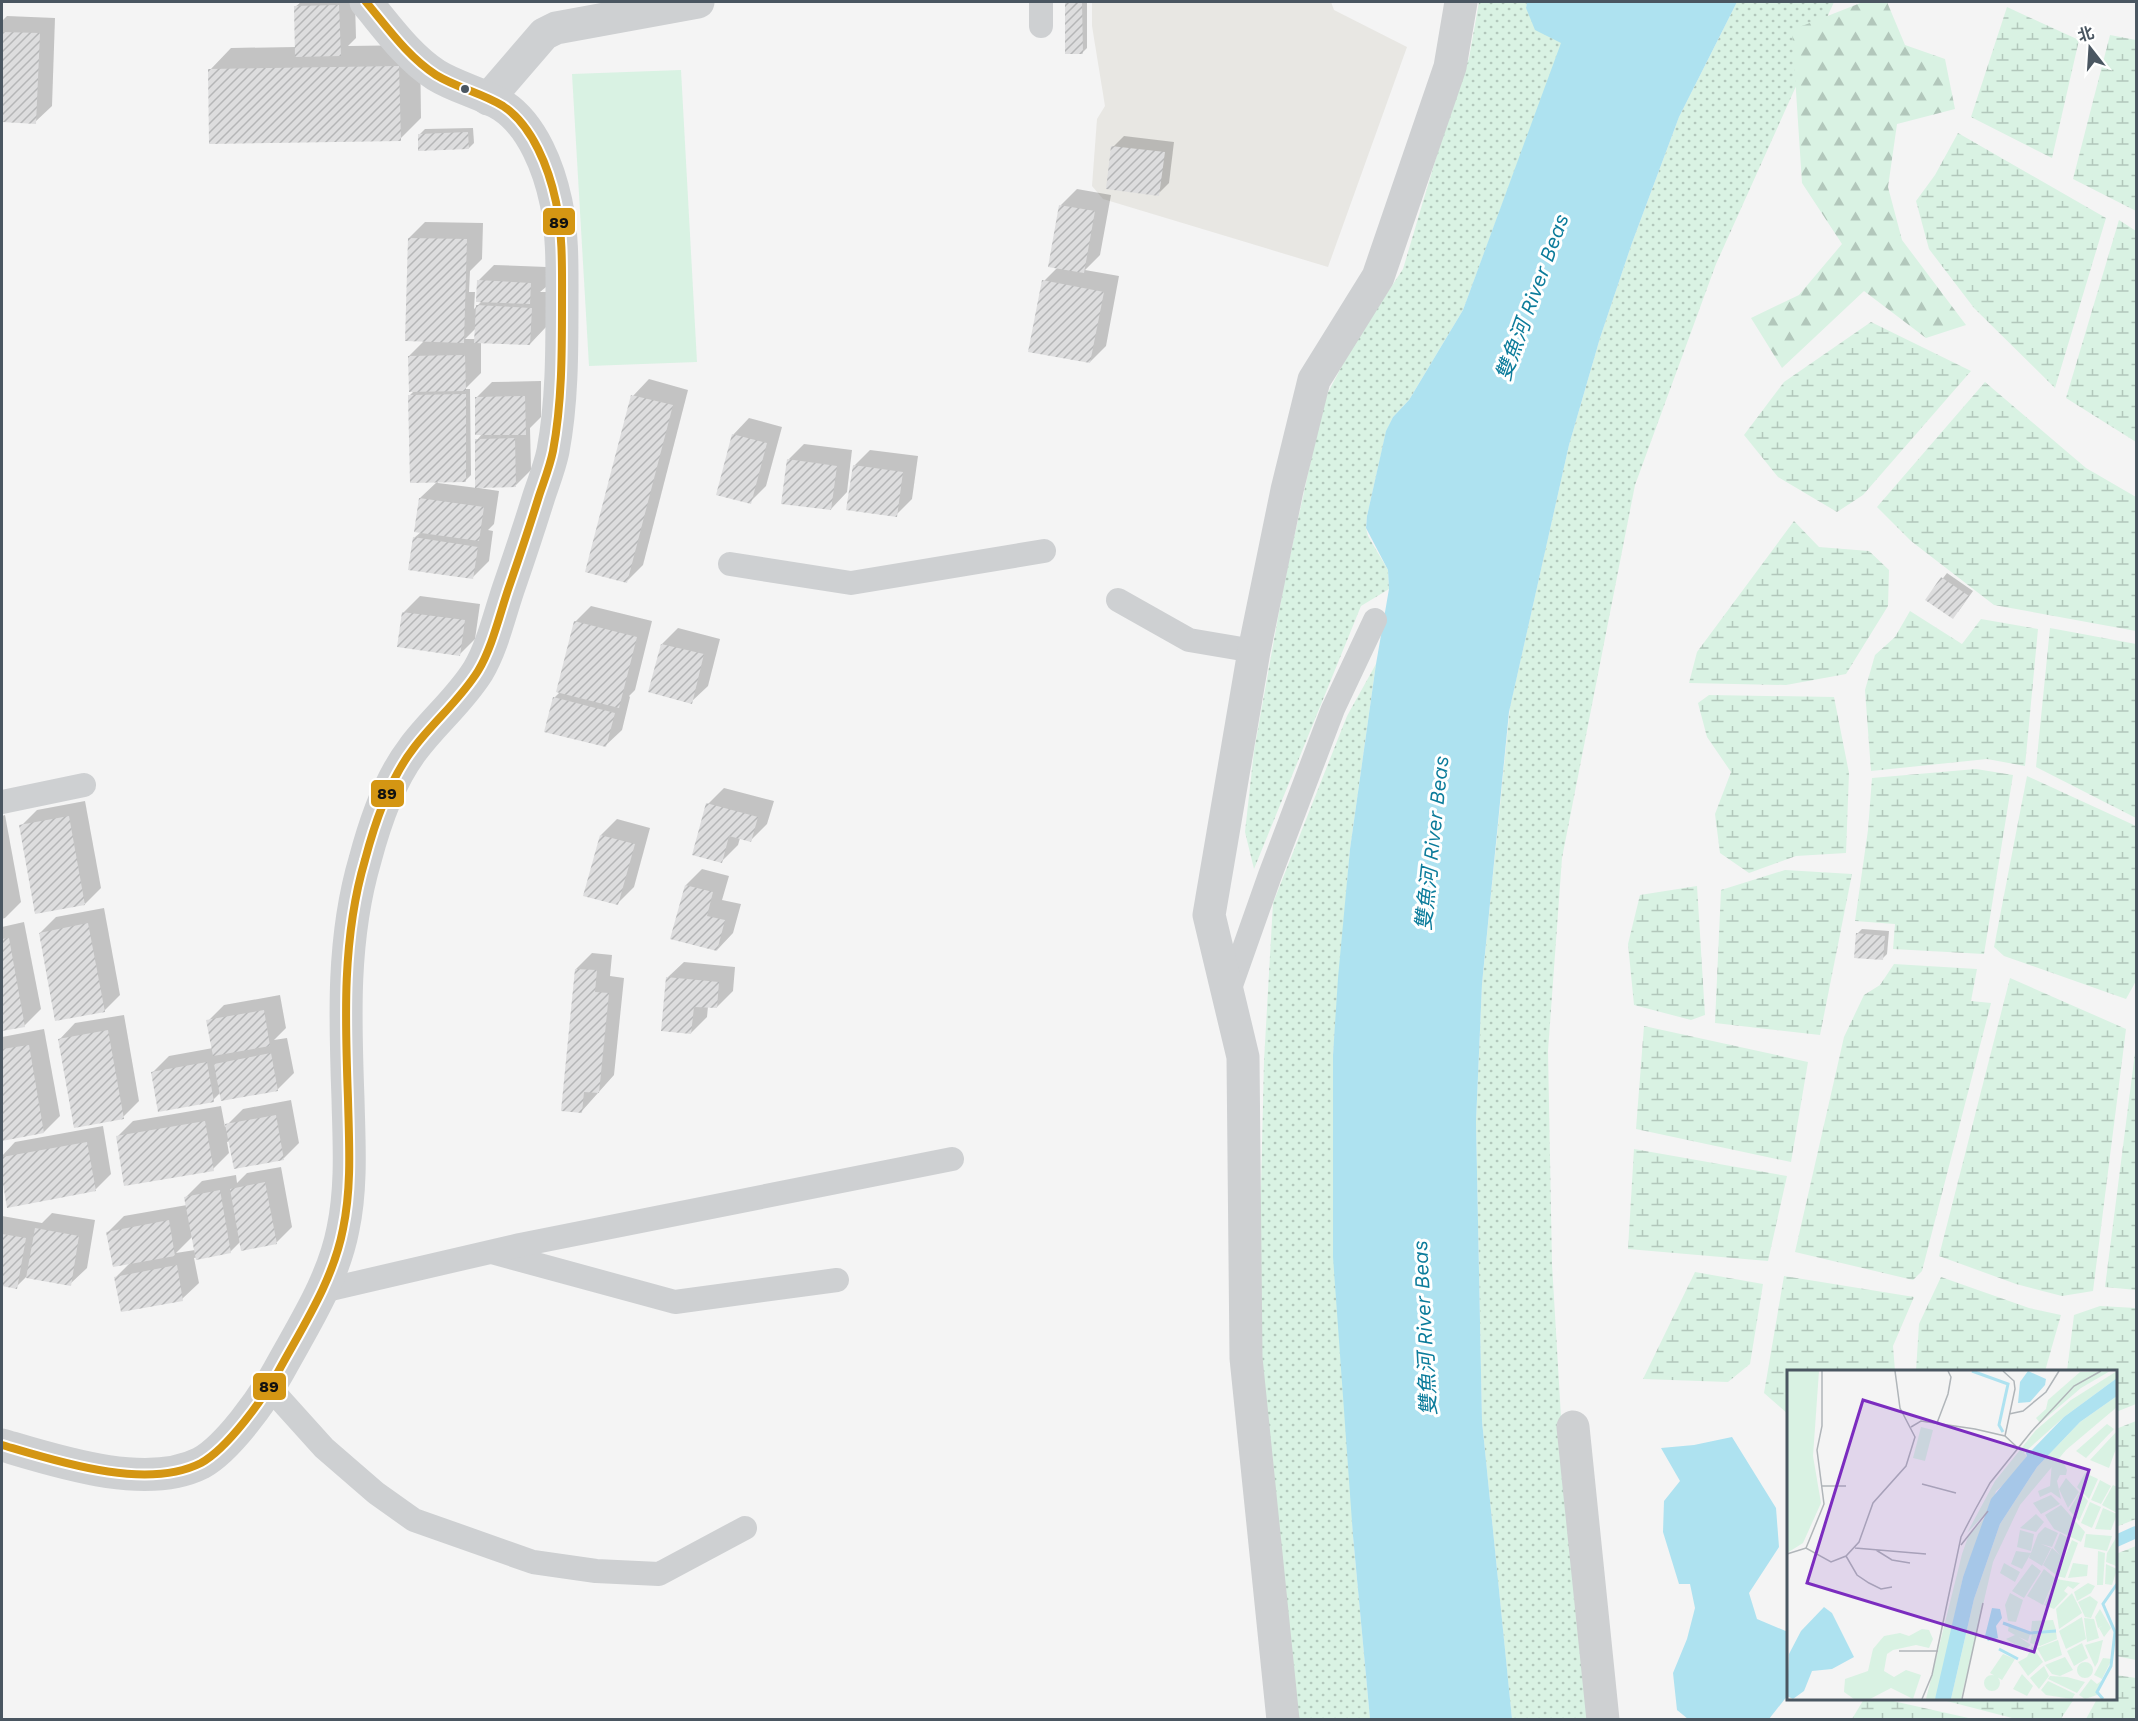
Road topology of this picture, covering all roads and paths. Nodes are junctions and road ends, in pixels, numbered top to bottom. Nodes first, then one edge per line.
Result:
1 (366, 2) edge
2 (698, 2) edge
3 (1041, 2) edge
4 (1461, 2) edge
5 (1041, 26) dead end
6 (488, 99) junction
7 (1044, 551) dead end
8 (730, 564) dead end
9 (1118, 600) dead end
10 (1375, 620) dead end
11 (1254, 651) junction
12 (84, 785) dead end
13 (2, 802) edge
14 (1229, 991) junction
15 (952, 1160) dead end
16 (490, 1252) junction
17 (837, 1280) dead end
18 (322, 1291) junction
19 (269, 1387) junction
20 (1573, 1426) dead end
21 (2, 1445) edge
22 (745, 1528) dead end
23 (1283, 1719) edge
24 (1604, 1719) edge

1 - 6 street
2 - 6 street
3 - 5 lane
4 - 11 street
6 - 18 street
7 - 8 lane
9 - 11 lane
10 - 14 lane
11 - 14 street
12 - 13 lane
14 - 23 street
15 - 16 lane
16 - 17 lane
16 - 18 lane
18 - 19 street
19 - 21 street
19 - 22 lane
20 - 24 street

